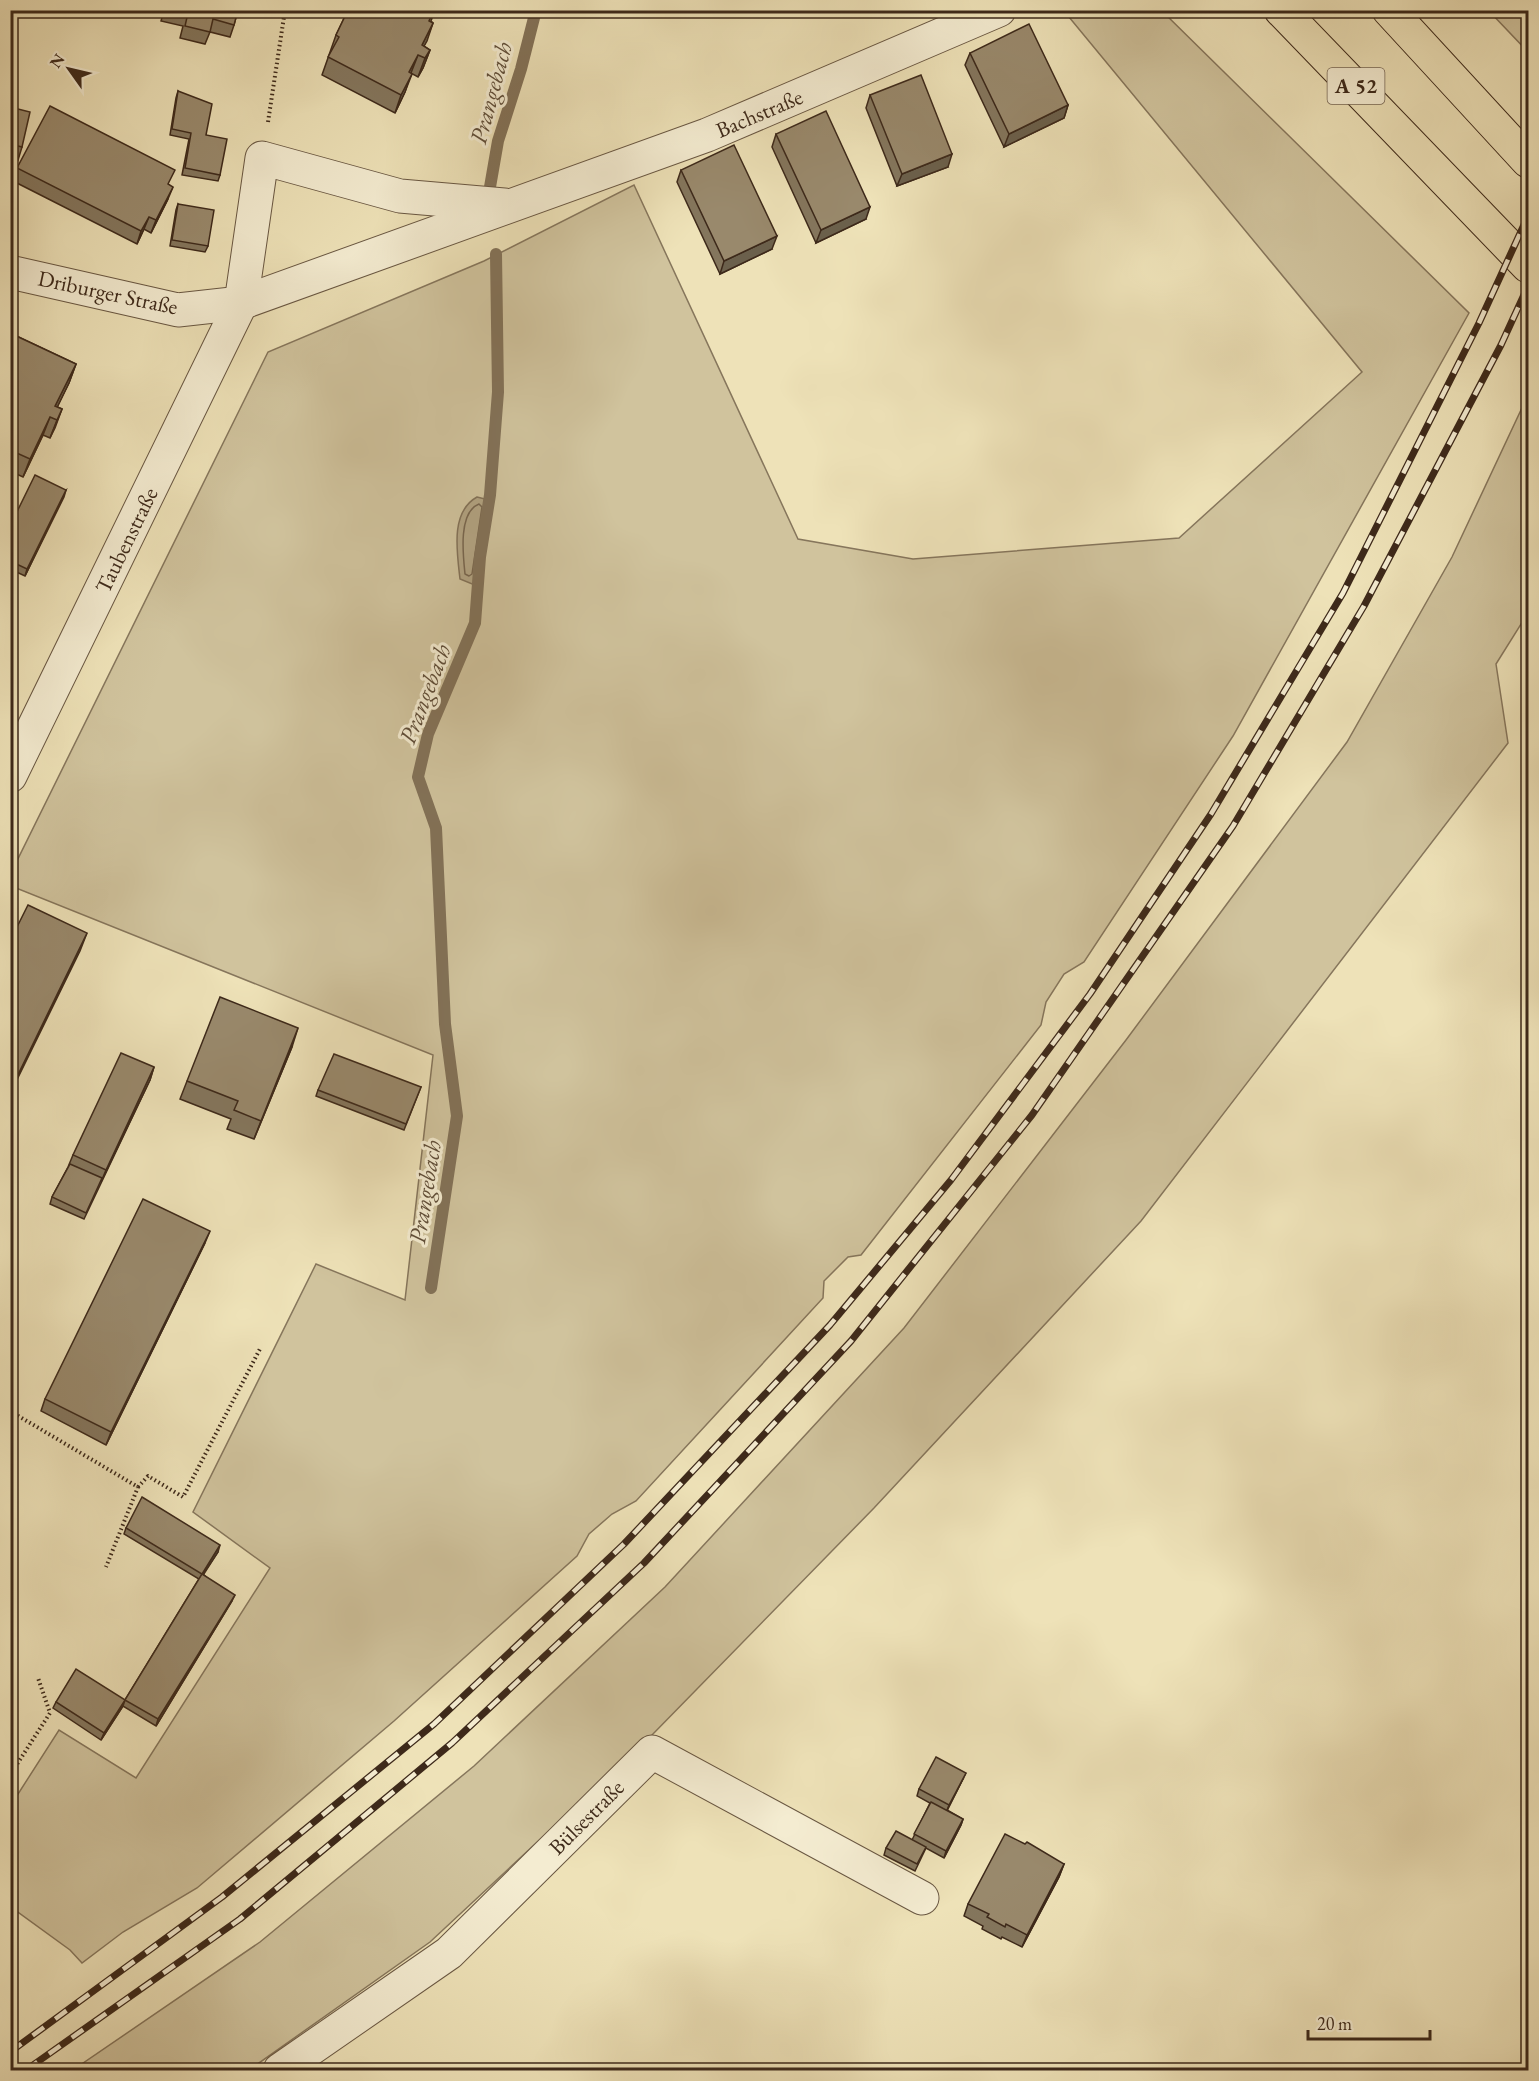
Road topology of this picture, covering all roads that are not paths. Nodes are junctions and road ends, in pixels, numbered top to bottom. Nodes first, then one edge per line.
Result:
1 (999, 10) edge
2 (1281, 10) edge
3 (1389, 10) edge
4 (262, 158) joint
5 (1528, 161) edge
6 (1430, 162) junction
7 (514, 206) junction
8 (1528, 266) edge
9 (10, 272) edge
10 (1528, 290) edge
11 (241, 303) junction
12 (10, 776) edge
13 (922, 1898) dead end
14 (280, 2070) edge

1 - 7 street, Bachstraße
2 - 6 highway, A 52
3 - 5 highway
4 - 7 street, Bachstraße
4 - 11 street, Taubenstraße
6 - 8 highway, A 52
6 - 10 highway
7 - 11 street, Bachstraße
9 - 11 street, Driburger Straße
11 - 12 street, Taubenstraße
13 - 14 street, Bülsestraße

